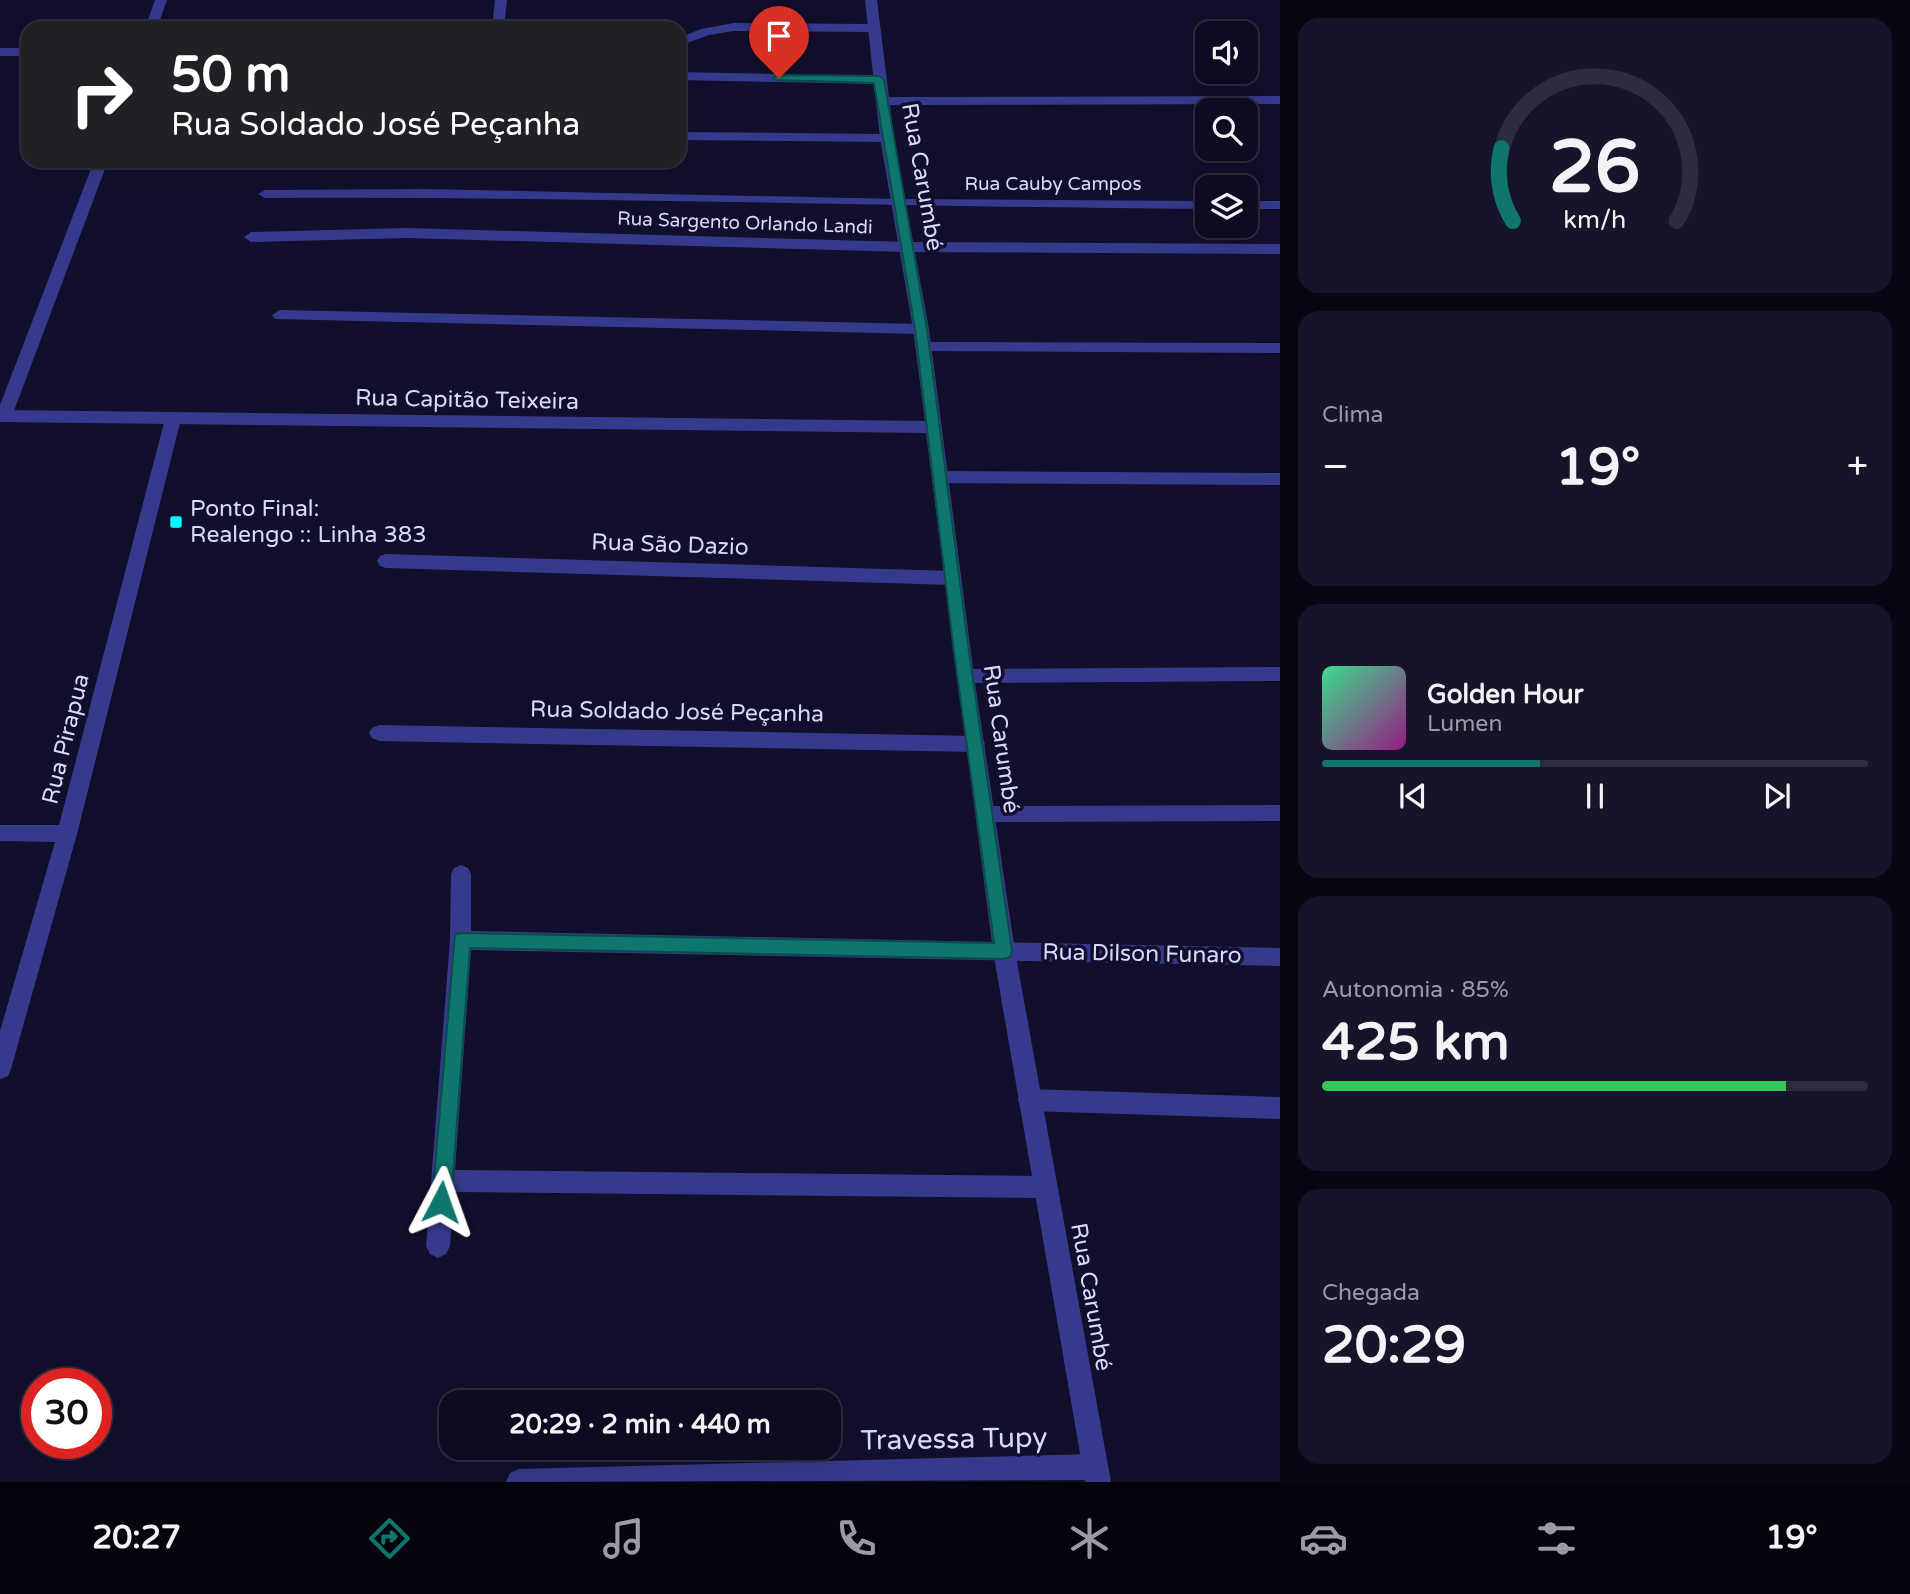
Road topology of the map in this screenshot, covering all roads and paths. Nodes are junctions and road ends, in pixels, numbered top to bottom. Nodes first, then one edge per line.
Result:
1 (161, 0) edge
2 (501, 0) edge
3 (871, 0) edge
4 (154, 21) edge
5 (499, 21) edge
6 (873, 28) junction
7 (686, 40) edge
8 (0, 52) edge
9 (21, 52) edge
10 (686, 76) edge
11 (879, 80) junction
12 (1280, 100) edge
13 (882, 101) junction
14 (686, 136) edge
15 (887, 138) junction
16 (98, 168) edge
17 (265, 194) dead end
18 (899, 203) junction
19 (1195, 205) edge
20 (1258, 205) edge
21 (1280, 205) edge
22 (251, 237) dead end
23 (907, 247) junction
24 (1280, 249) edge
25 (280, 315) dead end
26 (921, 329) junction
27 (923, 347) junction
28 (1280, 348) edge
29 (2, 416) edge
30 (173, 419) junction
31 (933, 427) junction
32 (940, 477) junction
33 (1280, 479) edge
34 (386, 561) dead end
35 (952, 579) junction
36 (1280, 674) edge
37 (965, 676) junction
38 (379, 733) dead end
39 (975, 744) junction
40 (1280, 813) edge
41 (986, 814) junction
42 (0, 833) edge
43 (67, 834) junction
44 (461, 874) dead end
45 (461, 940) junction
46 (1004, 951) junction
47 (1280, 957) edge
48 (0, 1069) edge
49 (1029, 1100) junction
50 (1280, 1108) edge
51 (443, 1181) junction
52 (1045, 1187) junction
53 (438, 1246) dead end
54 (1097, 1475) edge
55 (519, 1482) edge

1 - 4 street
2 - 5 street
3 - 6 street, Rua Carumbé
6 - 7 street
6 - 11 street, Rua Carumbé
8 - 9 street
10 - 11 street
11 - 13 street, Rua Carumbé
12 - 13 street
13 - 15 street, Rua Carumbé
14 - 15 street
15 - 18 street, Rua Carumbé
16 - 29 street
17 - 18 street
18 - 19 street, Rua Cauby Campos
18 - 23 street, Rua Carumbé
20 - 21 street
22 - 23 street, Rua Sargento Orlando Landi
23 - 24 street, Rua Sargento Orlando Landi
23 - 26 street, Rua Carumbé
25 - 26 street
26 - 27 street, Rua Carumbé
27 - 28 street
27 - 31 street, Rua Carumbé
29 - 30 street, Rua Capitão Teixeira
30 - 31 street, Rua Capitão Teixeira
30 - 43 street, Rua Pirapua
31 - 32 street, Rua Carumbé
32 - 33 street
32 - 35 street, Rua Carumbé
34 - 35 street, Rua São Dazio
35 - 37 street, Rua Carumbé
36 - 37 street
37 - 39 street, Rua Carumbé
38 - 39 street, Rua Soldado José Peçanha
39 - 41 street, Rua Carumbé
40 - 41 street
41 - 46 street, Rua Carumbé
42 - 43 street
43 - 48 street, Rua Pirapua
44 - 45 street
45 - 46 street
45 - 51 street
46 - 47 street, Rua Dilson Funaro
46 - 49 street, Rua Carumbé
49 - 50 street
49 - 52 street, Rua Carumbé
51 - 52 street
51 - 53 street
52 - 54 street, Rua Carumbé
54 - 55 street, Travessa Tupy

